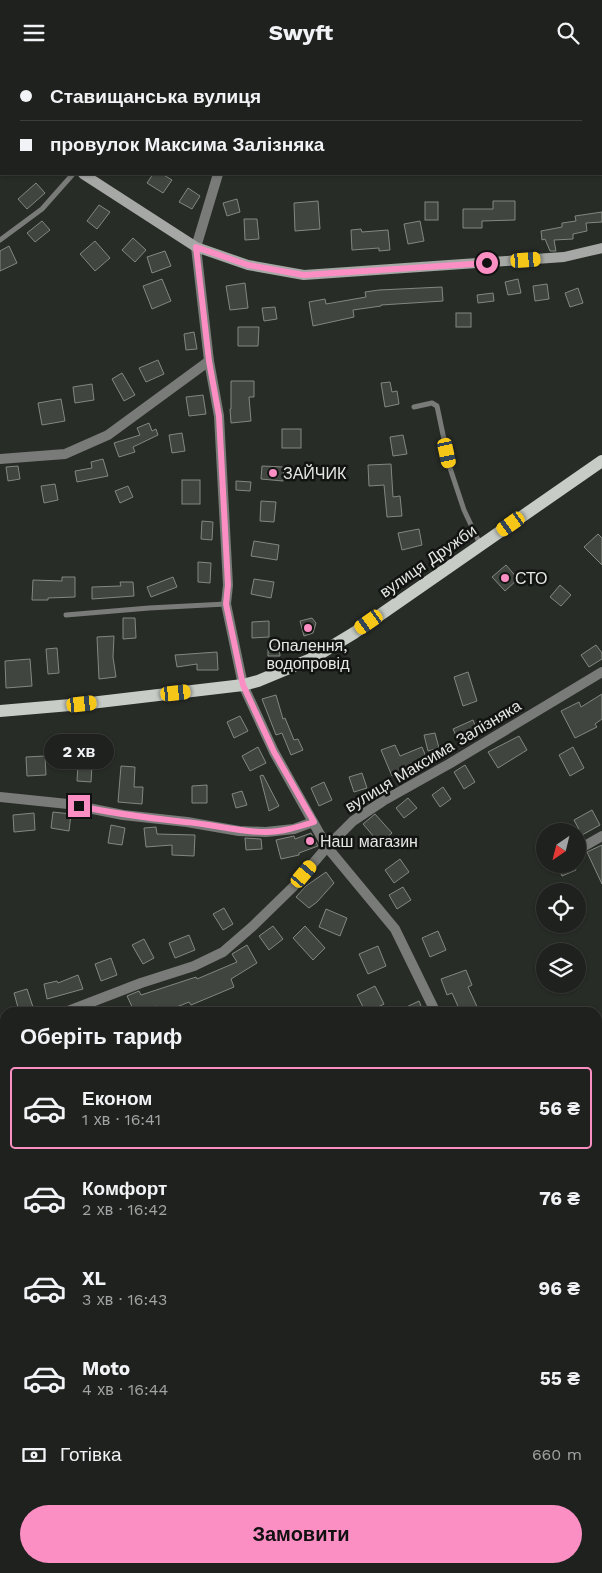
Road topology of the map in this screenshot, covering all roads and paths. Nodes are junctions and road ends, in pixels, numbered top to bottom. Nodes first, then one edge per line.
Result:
1 (72, 175) edge
2 (85, 175) edge
3 (218, 175) edge
4 (0, 240) edge
5 (196, 247) junction
6 (602, 249) edge
7 (209, 361) junction
8 (414, 407) dead end
9 (0, 459) edge
10 (602, 461) edge
11 (480, 545) junction
12 (226, 604) junction
13 (66, 615) dead end
14 (602, 672) edge
15 (243, 685) junction
16 (0, 711) edge
17 (0, 797) edge
18 (314, 822) junction
19 (602, 836) edge
20 (586, 845) edge
21 (327, 847) junction
22 (79, 1007) edge
23 (433, 1007) edge

1 - 4 lane
2 - 5 street
3 - 5 street
5 - 6 street
5 - 7 street
7 - 9 street
7 - 12 street
8 - 11 lane
10 - 11 main road, вулиця Дружби
11 - 15 main road, вулиця Дружби
12 - 13 lane
12 - 15 street
14 - 21 street, вулиця Максима Залізняка
15 - 16 main road, вулиця Дружби
15 - 18 street
17 - 18 street
18 - 21 street
19 - 20 street
21 - 22 street, вулиця Максима Залізняка
21 - 23 street

